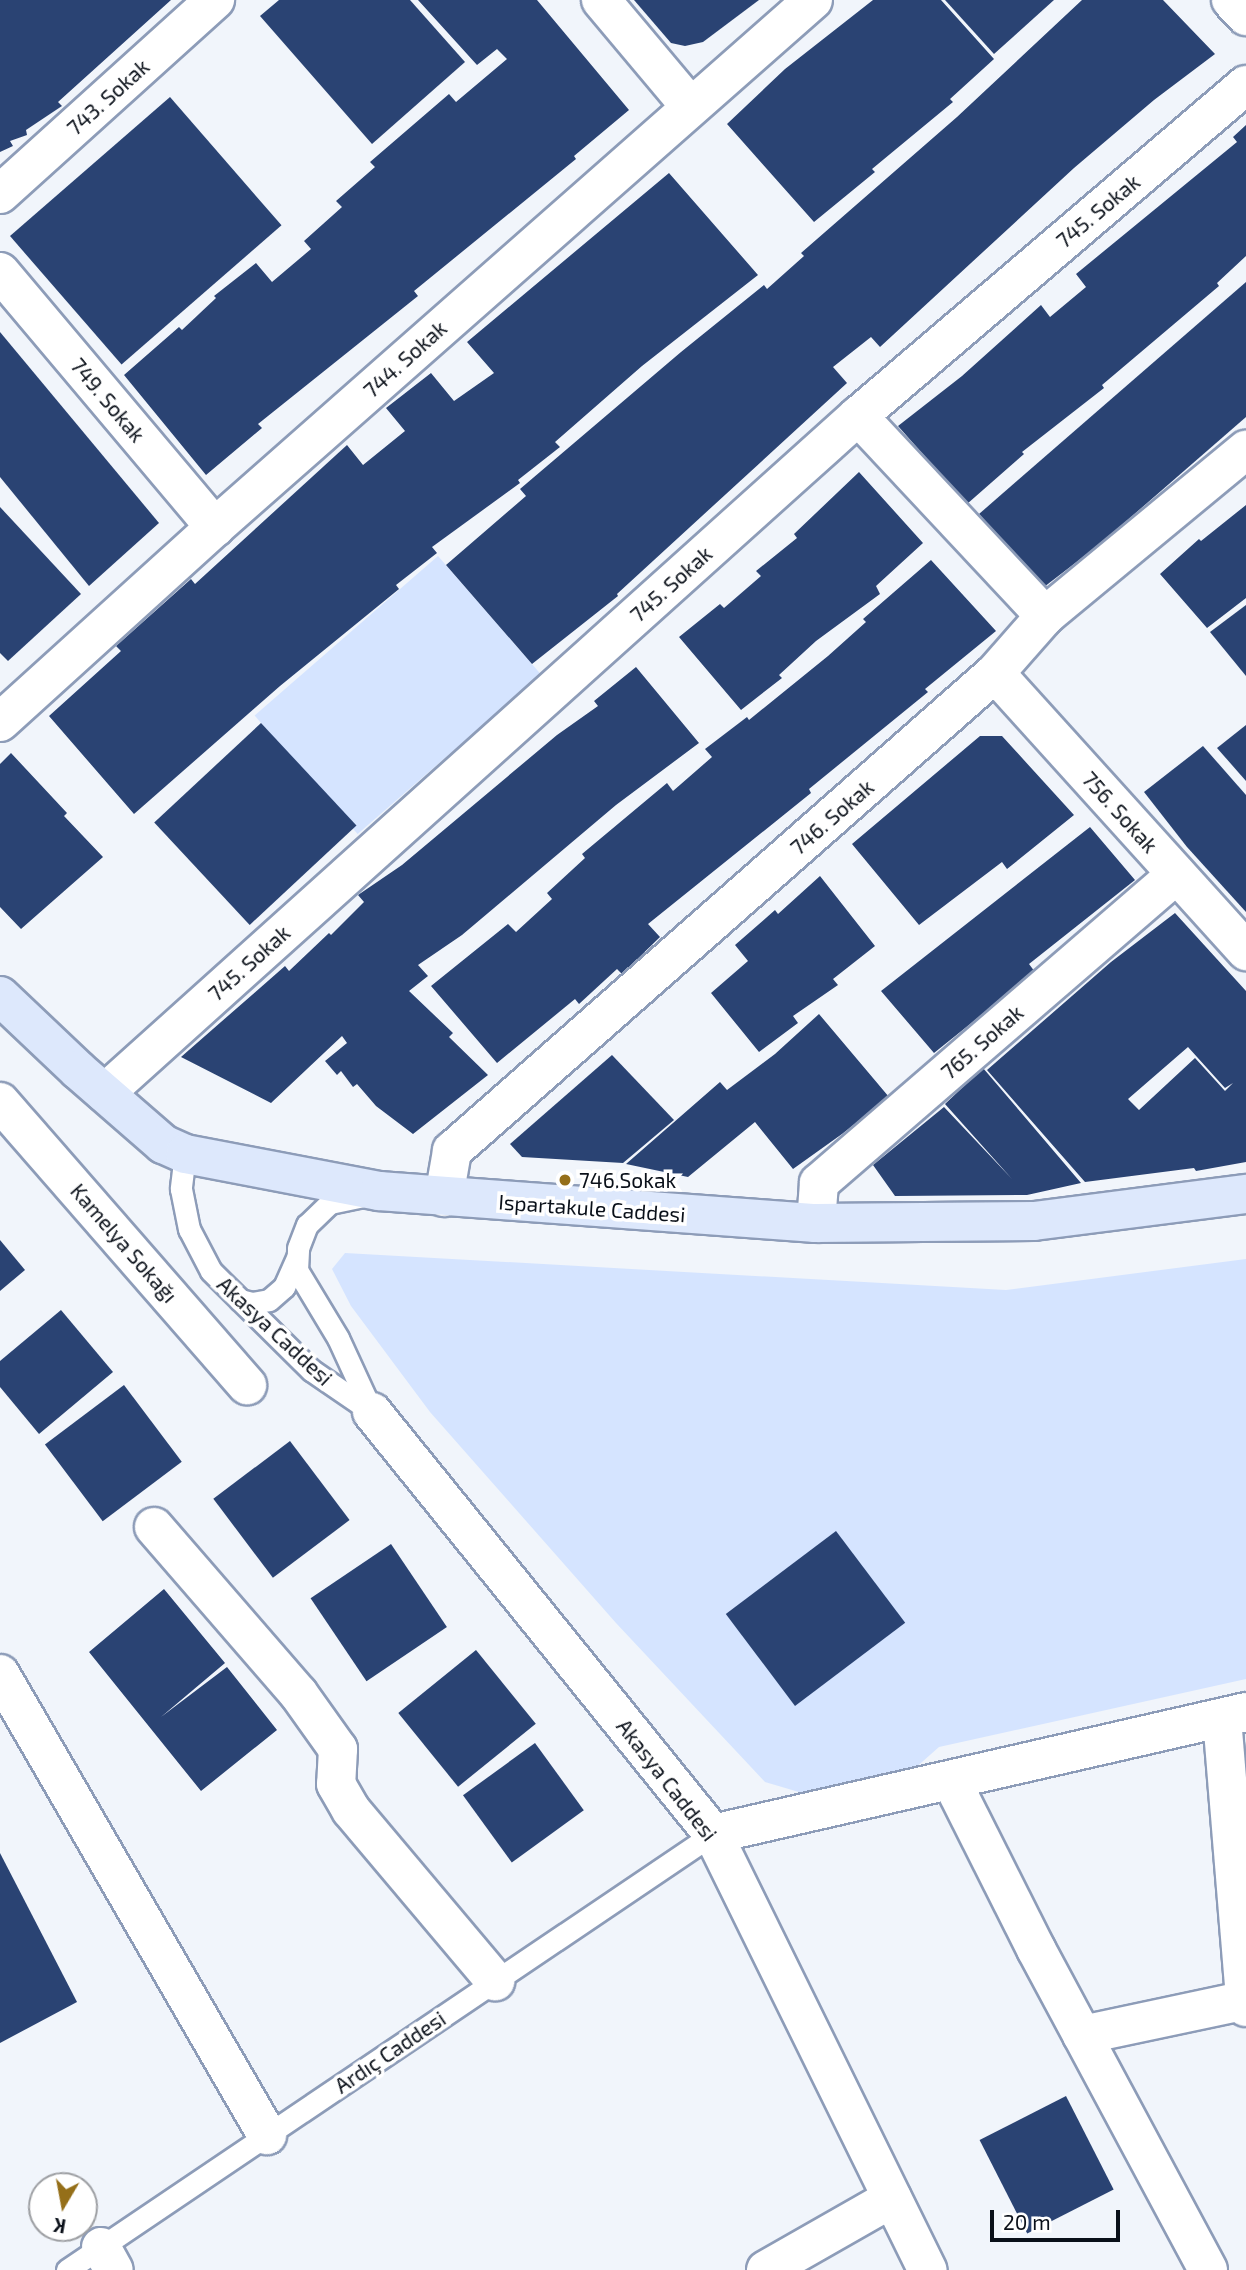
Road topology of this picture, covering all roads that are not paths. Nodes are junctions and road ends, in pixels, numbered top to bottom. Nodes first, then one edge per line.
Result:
1 (215, 0) edge
2 (601, 0) edge
3 (813, 0) edge
4 (1231, 0) edge
5 (1246, 16) edge
6 (1246, 85) edge
7 (690, 106) junction
8 (0, 194) edge
9 (0, 272) edge
10 (858, 416) junction
11 (1246, 450) edge
12 (215, 527) junction
13 (1045, 616) junction
14 (995, 673) junction
15 (3, 714) edge
16 (1176, 874) junction
17 (1246, 951) edge
18 (0, 996) edge
19 (105, 1093) junction
20 (0, 1102) edge
21 (185, 1154) junction
22 (379, 1192) junction
23 (1246, 1194) edge
24 (444, 1197) junction
25 (816, 1223) junction
26 (298, 1255) junction
27 (240, 1300) junction
28 (247, 1385) dead end
29 (372, 1412) junction
30 (154, 1527) dead end
31 (0, 1674) edge
32 (1234, 1715) edge
33 (951, 1780) junction
34 (713, 1834) junction
35 (495, 1981) junction
36 (1245, 2003) edge
37 (1082, 2035) junction
38 (267, 2135) junction
39 (892, 2199) junction
40 (108, 2258) edge
41 (66, 2270) edge
42 (766, 2270) edge
43 (928, 2270) edge
44 (1208, 2270) edge

1 - 8 street, 743. Sokak
2 - 7 street
3 - 7 street, 744. Sokak
4 - 5 street
6 - 10 street, 745. Sokak
7 - 12 street, 744. Sokak
9 - 12 street, 749. Sokak
10 - 13 street
10 - 19 street, 745. Sokak
11 - 13 street, 746. Sokak
12 - 15 street, 744. Sokak
13 - 14 street, 746. Sokak
14 - 16 street, 756. Sokak
14 - 24 street, 746. Sokak
16 - 17 street, 756. Sokak
16 - 25 street, 765. Sokak
18 - 19 street, Ispartakule Caddesi
19 - 21 street, Ispartakule Caddesi
20 - 28 street, Kamelya Sokağı
21 - 22 street, Ispartakule Caddesi
21 - 27 lane, Akasya Caddesi
22 - 24 street, Ispartakule Caddesi
22 - 26 lane
23 - 25 street, Ispartakule Caddesi
24 - 25 street, Ispartakule Caddesi
26 - 27 lane
26 - 29 lane, Akasya Caddesi
27 - 29 lane, Akasya Caddesi
29 - 34 street, Akasya Caddesi
30 - 35 street
31 - 38 street
32 - 33 street
32 - 36 street
33 - 34 street
33 - 37 street
34 - 35 lane, Ardıç Caddesi
34 - 39 street, Akasya Caddesi
35 - 38 lane, Ardıç Caddesi
36 - 37 street
37 - 44 street
38 - 40 lane, Ardıç Caddesi
39 - 42 street
39 - 43 street, Akasya Caddesi
40 - 41 lane, Ardıç Caddesi

